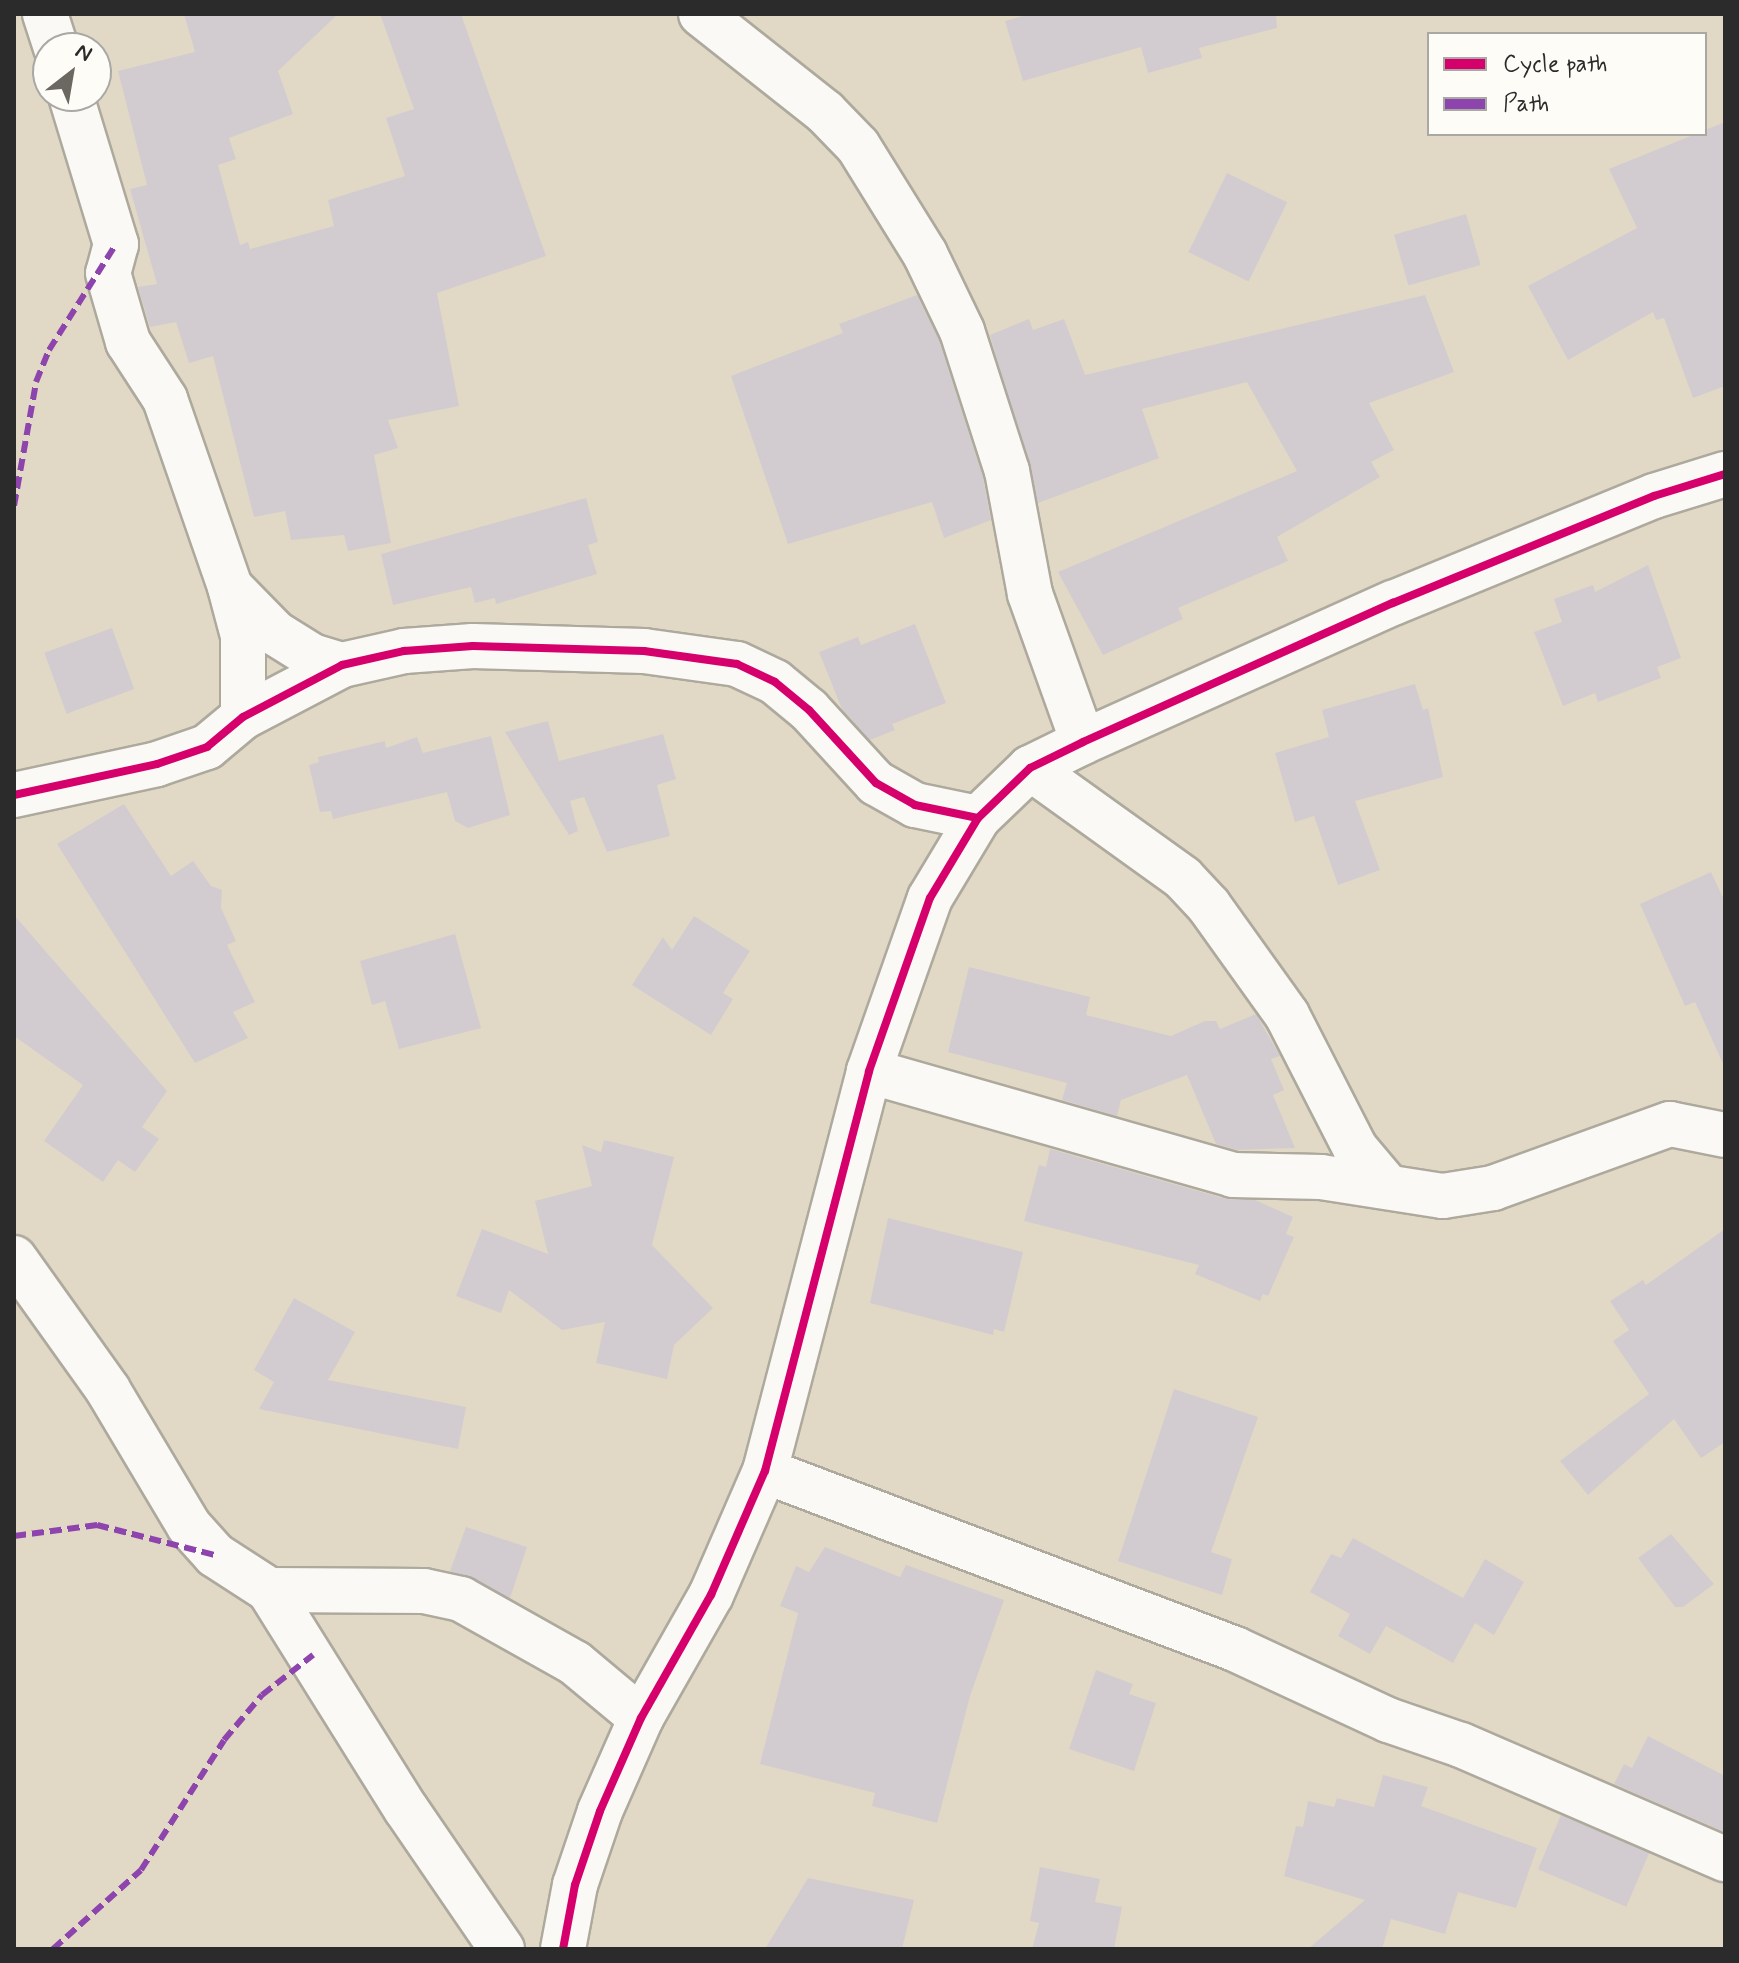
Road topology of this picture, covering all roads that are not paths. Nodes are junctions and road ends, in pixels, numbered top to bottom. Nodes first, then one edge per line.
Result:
1 (701, 14) edge
2 (76, 112) edge
3 (1725, 474) edge
4 (230, 587) junction
5 (342, 665) junction
6 (243, 717) junction
7 (1083, 742) junction
8 (1030, 768) junction
9 (14, 795) edge
10 (978, 818) junction
11 (869, 1071) junction
12 (1725, 1135) edge
13 (1387, 1186) junction
14 (14, 1258) edge
15 (765, 1471) junction
16 (269, 1590) junction
17 (641, 1718) junction
18 (1725, 1859) edge
19 (502, 1949) edge
20 (563, 1949) edge

1 - 7 street
2 - 4 street
3 - 7 street
4 - 5 street
4 - 6 street
5 - 6 street
5 - 10 street
6 - 9 street
7 - 8 street
8 - 10 street
8 - 13 street
10 - 11 street
11 - 13 street
11 - 15 street
12 - 13 street
14 - 16 street
15 - 17 street
15 - 18 street
16 - 17 street
16 - 19 street
17 - 20 street

